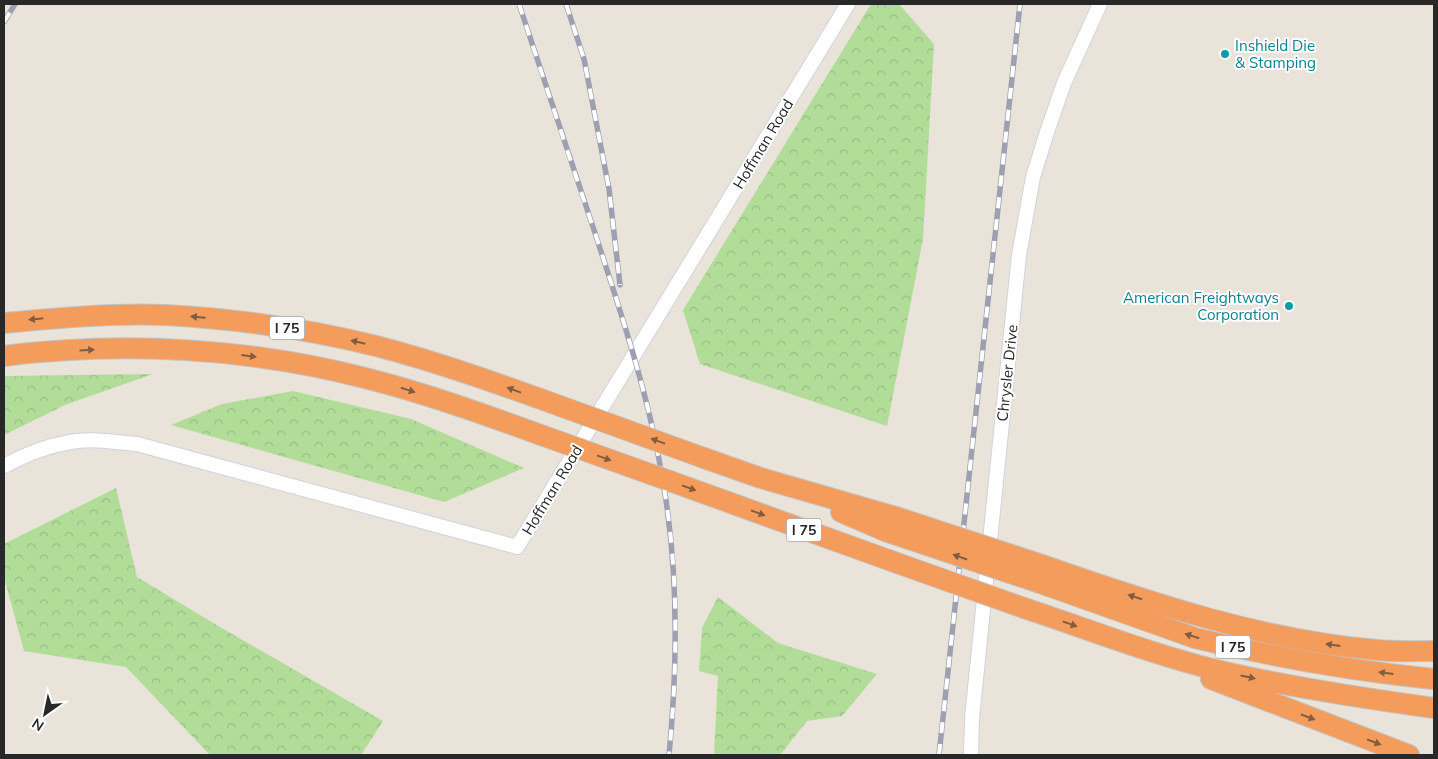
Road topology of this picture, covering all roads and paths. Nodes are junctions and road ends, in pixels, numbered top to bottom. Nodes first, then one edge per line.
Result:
1 (848, 4) edge
2 (1100, 4) edge
3 (4, 323) edge
4 (4, 356) edge
5 (4, 466) edge
6 (1041, 574) junction
7 (1434, 644) edge
8 (1150, 651) junction
9 (1406, 651) junction
10 (1434, 651) edge
11 (1434, 679) edge
12 (1434, 708) edge
13 (971, 755) edge
14 (1409, 755) edge

1 - 5 street, Hoffman Road
2 - 13 street, Chrysler Drive
6 -> 3 highway, I 75, bridge
4 -> 8 highway, I 75, bridge
9 -> 6 highway
11 -> 6 highway, I 75
7 - 9 highway
8 -> 12 highway, I 75
8 -> 14 highway
9 - 10 highway

